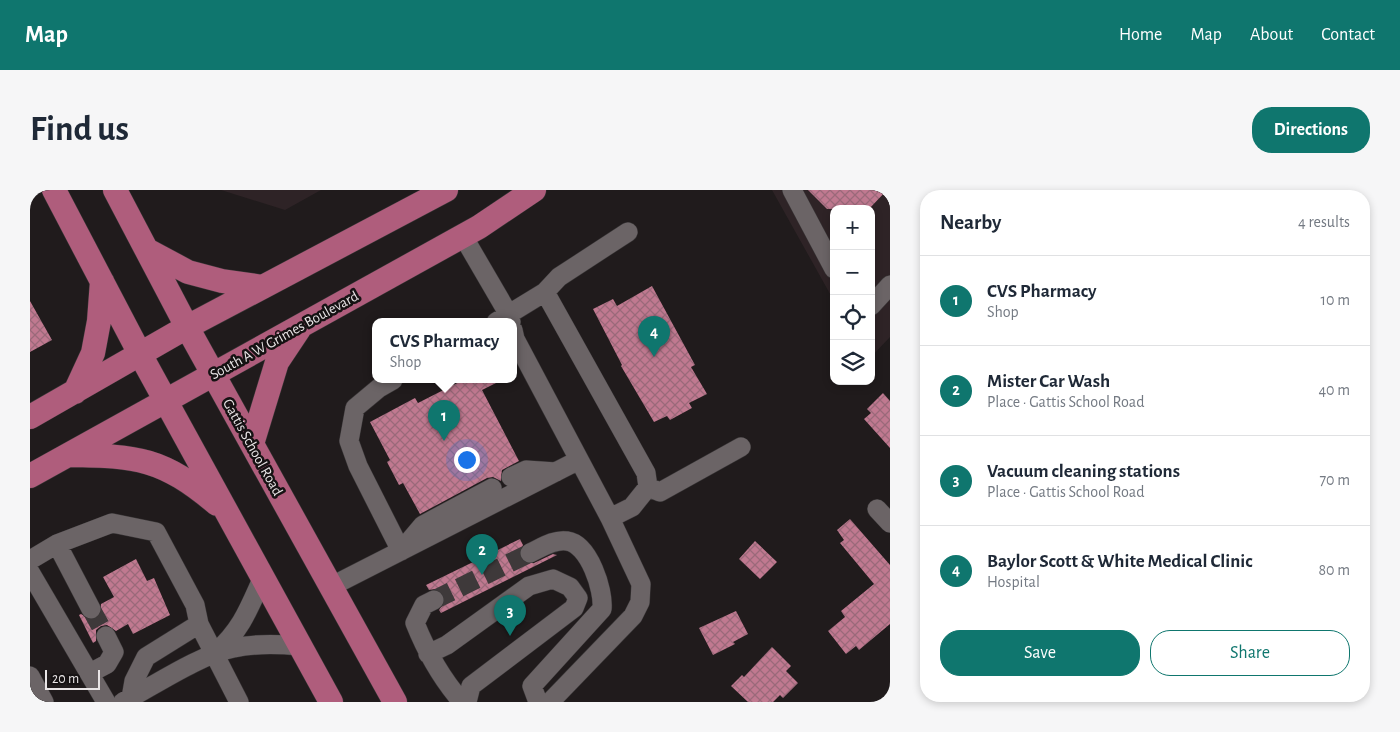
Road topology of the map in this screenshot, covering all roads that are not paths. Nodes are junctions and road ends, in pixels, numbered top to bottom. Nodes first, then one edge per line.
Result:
1 (54, 190) edge
2 (116, 190) edge
3 (446, 190) edge
4 (534, 190) edge
5 (792, 190) edge
6 (628, 232) dead end
7 (464, 236) junction
8 (146, 250) junction
9 (830, 261) edge
10 (102, 281) junction
11 (890, 285) edge
12 (263, 287) junction
13 (545, 292) junction
14 (875, 302) edge
15 (505, 318) edge
16 (512, 318) edge
17 (302, 325) junction
18 (187, 328) junction
19 (517, 343) edge
20 (140, 354) junction
21 (213, 374) junction
22 (388, 383) edge
23 (75, 392) junction
24 (166, 400) junction
25 (30, 417) edge
26 (252, 444) junction
27 (740, 448) dead end
28 (67, 455) junction
29 (579, 460) junction
30 (556, 472) junction
31 (30, 476) edge
32 (511, 478) dead end
33 (648, 487) junction
34 (492, 488) dead end
35 (877, 509) dead end
36 (228, 513) junction
37 (610, 518) junction
38 (890, 523) edge
39 (57, 544) junction
40 (401, 551) junction
41 (530, 553) tunnel mouth
42 (30, 560) edge
43 (30, 572) edge
44 (263, 577) junction
45 (330, 587) junction
46 (434, 600) tunnel mouth
47 (91, 609) tunnel mouth
48 (198, 624) junction
49 (106, 636) tunnel mouth
50 (300, 646) junction
51 (428, 654) junction
52 (214, 655) junction
53 (90, 673) junction
54 (30, 676) edge
55 (127, 700) edge
56 (44, 702) edge
57 (106, 702) edge
58 (239, 702) edge
59 (330, 702) edge
60 (395, 702) edge
61 (462, 702) edge
62 (467, 702) edge
63 (538, 702) edge
64 (550, 702) edge

1 - 10 main road
2 - 8 main road, Gattis School Road
3 - 12 main road
4 - 7 main road, South A W Grimes Boulevard
5 - 9 lane
6 - 13 lane
7 - 15 lane
7 - 17 main road, South A W Grimes Boulevard
8 - 12 main road
8 - 18 main road, Gattis School Road
10 - 20 main road
10 - 23 main road
11 - 14 lane
12 - 18 main road
13 - 16 lane
13 - 33 lane
17 - 21 main road, South A W Grimes Boulevard
17 - 26 main road
18 - 20 main road
18 - 21 main road, Gattis School Road
19 - 29 lane
20 - 23 main road
20 - 24 main road
21 - 24 main road, South A W Grimes Boulevard
21 - 26 main road, Gattis School Road
22 - 40 lane
23 - 25 main road
24 - 28 main road, South A W Grimes Boulevard
24 - 36 main road
26 - 45 main road, Gattis School Road
27 - 33 lane
28 - 31 main road, South A W Grimes Boulevard
28 - 36 main road
29 - 30 lane
29 - 37 lane
30 - 32 lane
30 - 40 lane
33 - 37 lane
34 - 40 lane
35 - 38 lane
36 - 44 main road
37 - 64 lane
39 - 42 lane
39 - 47 lane
39 - 48 lane
40 - 45 lane
41 - 63 lane
43 - 53 lane
44 - 50 main road
44 - 52 lane
45 - 60 main road, Gattis School Road
46 - 51 lane
48 - 52 lane
48 - 55 lane
49 - 53 lane
50 - 52 lane
50 - 59 main road
51 - 61 lane
51 - 62 lane
52 - 55 lane
52 - 58 lane
53 - 57 lane
54 - 56 lane

